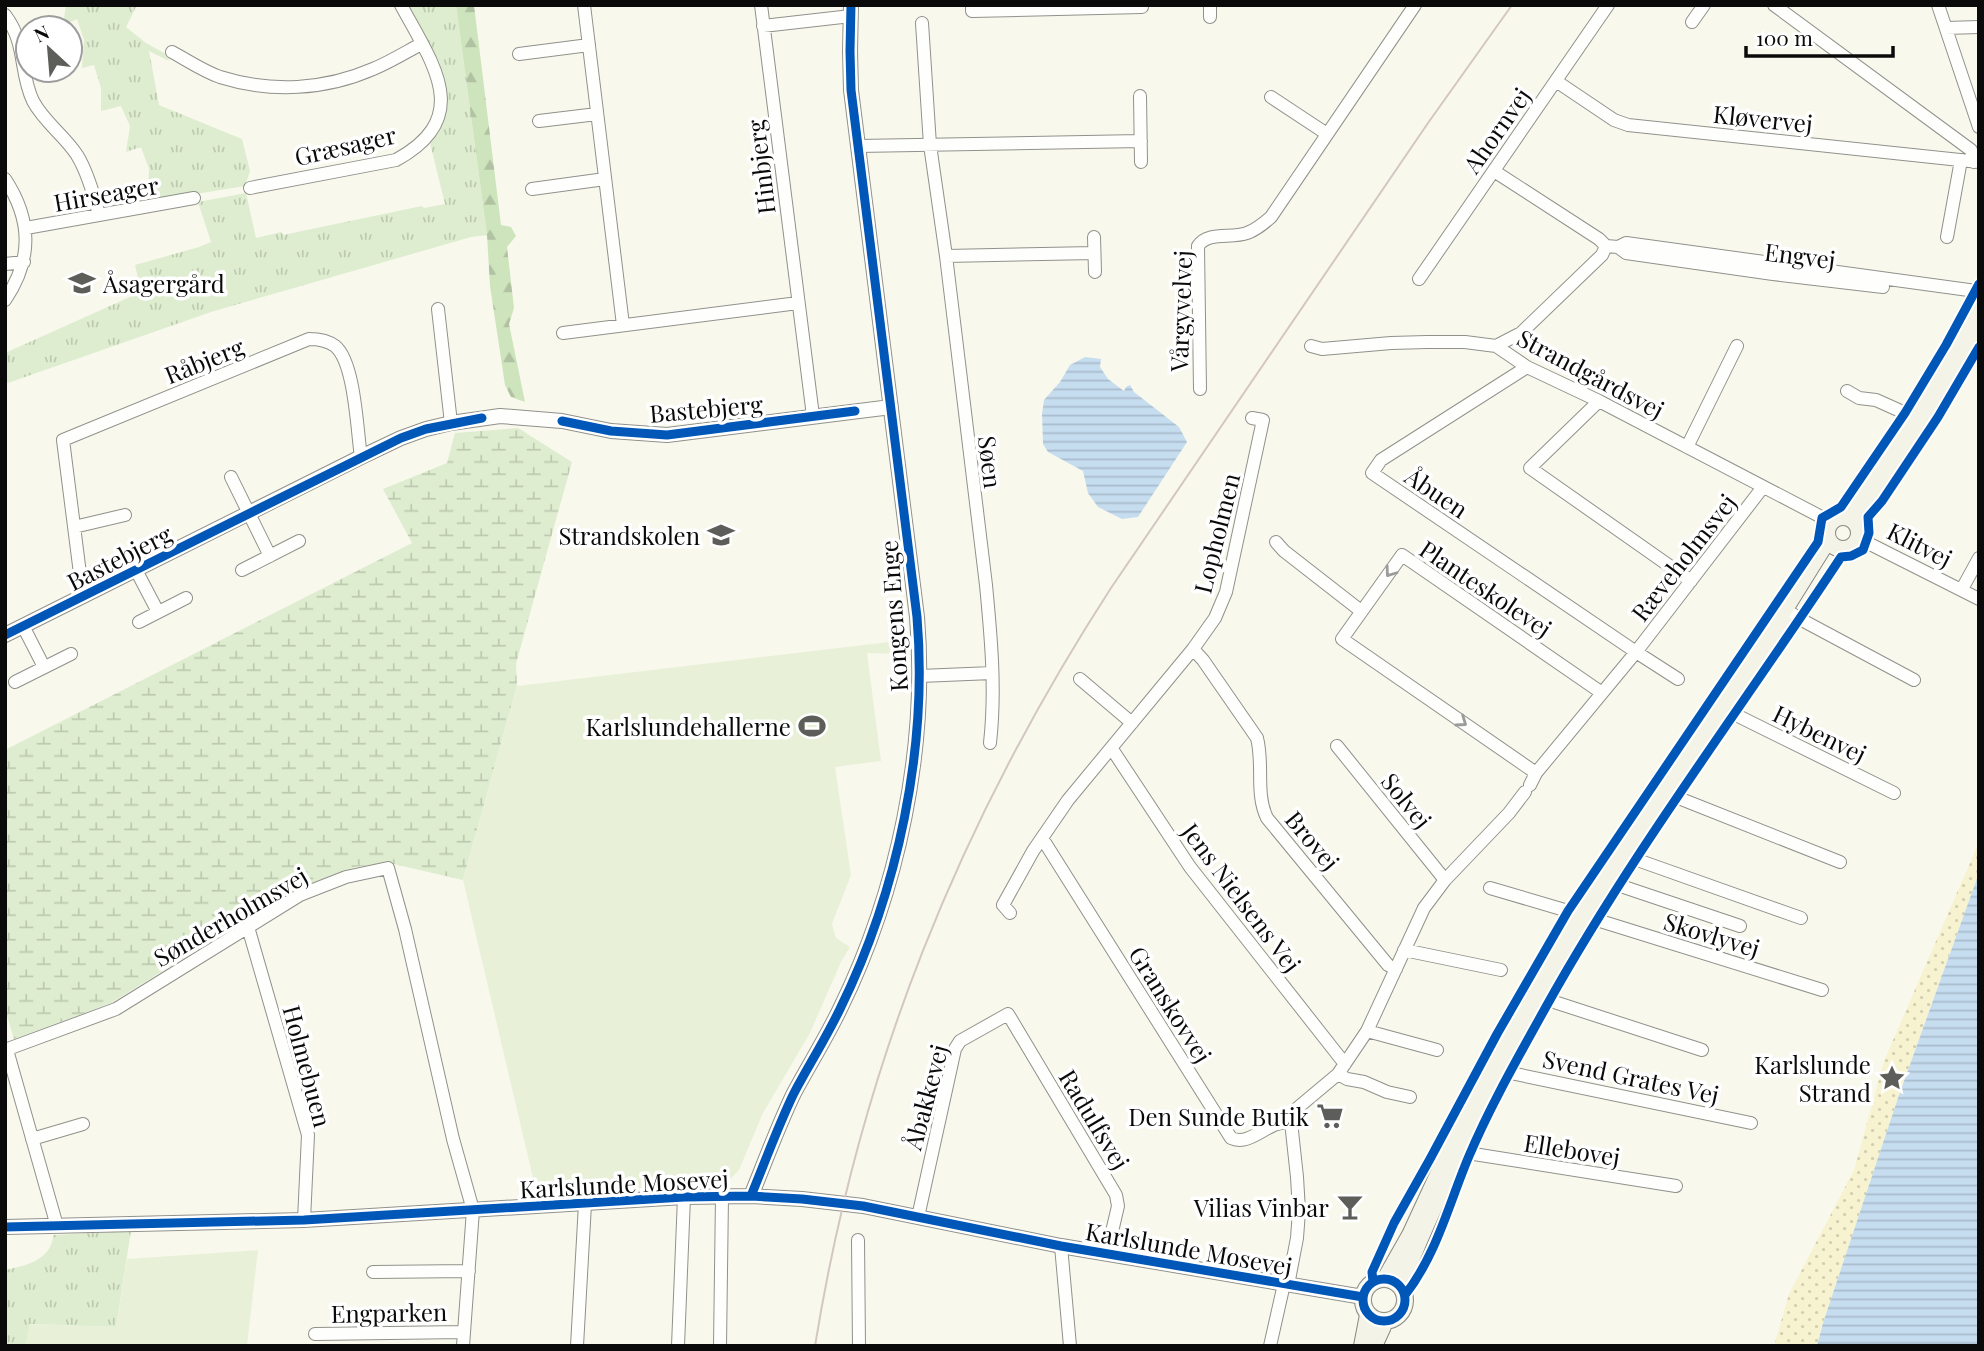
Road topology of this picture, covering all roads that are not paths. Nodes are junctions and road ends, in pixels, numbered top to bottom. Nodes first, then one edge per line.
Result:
1 (401, 5) edge
2 (584, 5) edge
3 (761, 5) edge
4 (972, 5) edge
5 (1415, 5) edge
6 (1608, 5) edge
7 (1704, 5) edge
8 (1774, 5) edge
9 (1938, 5) edge
10 (1091, 7) edge
11 (1143, 7) edge
12 (851, 11) edge
13 (5, 15) edge
14 (1692, 22) dead end
15 (922, 23) dead end
16 (763, 26) junction
17 (1979, 27) edge
18 (1946, 29) junction
19 (422, 44) junction
20 (589, 46) junction
21 (172, 52) dead end
22 (519, 54) dead end
23 (1556, 81) junction
24 (1140, 96) dead end
25 (1271, 97) dead end
26 (597, 114) junction
27 (540, 121) dead end
28 (1979, 127) edge
29 (1327, 134) junction
30 (1141, 141) junction
31 (929, 145) junction
32 (858, 146) junction
33 (1971, 161) edge
34 (1141, 162) dead end
35 (1494, 171) junction
36 (5, 179) edge
37 (605, 179) junction
38 (250, 188) dead end
39 (532, 189) dead end
40 (194, 198) dead end
41 (20, 206) junction
42 (5, 208) edge
43 (99, 215) junction
44 (26, 228) junction
45 (1094, 237) dead end
46 (1947, 237) dead end
47 (1612, 246) junction
48 (1094, 253) junction
49 (946, 256) junction
50 (24, 262) junction
51 (5, 264) edge
52 (1095, 272) dead end
53 (1419, 279) dead end
54 (1979, 294) edge
55 (5, 300) edge
56 (1979, 302) edge
57 (798, 303) junction
58 (438, 309) dead end
59 (623, 325) junction
60 (1979, 328) edge
61 (563, 333) dead end
62 (1311, 346) dead end
63 (1496, 346) junction
64 (1737, 346) dead end
65 (1527, 367) junction
66 (1200, 389) dead end
67 (1847, 391) dead end
68 (1599, 401) junction
69 (891, 407) junction
70 (813, 416) junction
71 (1914, 417) junction
72 (1252, 418) dead end
73 (452, 423) junction
74 (1686, 447) junction
75 (360, 457) junction
76 (231, 477) dead end
77 (1763, 487) junction
78 (249, 513) junction
79 (125, 514) dead end
80 (1848, 525) junction
81 (74, 527) junction
82 (299, 541) dead end
83 (1276, 542) dead end
84 (1832, 544) junction
85 (270, 556) junction
86 (1979, 558) edge
87 (136, 570) junction
88 (242, 570) dead end
89 (1691, 580) junction
90 (1962, 589) junction
91 (83, 597) junction
92 (186, 598) dead end
93 (1979, 599) edge
94 (1362, 611) junction
95 (158, 612) junction
96 (1789, 612) junction
97 (139, 622) dead end
98 (23, 626) junction
99 (5, 635) edge
100 (1194, 649) junction
101 (1636, 652) junction
102 (71, 654) dead end
103 (44, 667) junction
104 (992, 673) junction
105 (920, 676) junction
106 (1080, 679) dead end
107 (1678, 679) dead end
108 (1914, 680) dead end
109 (15, 682) dead end
110 (1602, 693) junction
111 (1728, 710) junction
112 (1132, 723) junction
113 (990, 743) dead end
114 (1337, 746) dead end
115 (1112, 749) junction
116 (1530, 784) junction
117 (1894, 793) dead end
118 (1671, 795) junction
119 (1042, 838) junction
120 (1629, 857) junction
121 (1840, 862) dead end
122 (1445, 880) junction
123 (1612, 883) junction
124 (1490, 888) dead end
125 (1010, 912) dead end
126 (1583, 916) junction
127 (1801, 918) dead end
128 (1741, 926) dead end
129 (248, 927) junction
130 (1404, 950) junction
131 (1396, 969) junction
132 (1501, 970) dead end
133 (1822, 990) dead end
134 (1542, 998) junction
135 (1008, 1014) joint
136 (1367, 1031) junction
137 (6, 1050) edge
138 (1437, 1050) dead end
139 (1702, 1050) dead end
140 (1342, 1069) junction
141 (1501, 1071) junction
142 (1410, 1097) dead end
143 (1291, 1122) junction
144 (1751, 1123) dead end
145 (83, 1124) dead end
146 (32, 1139) junction
147 (1461, 1152) junction
148 (1676, 1186) dead end
149 (722, 1196) junction
150 (751, 1196) junction
151 (684, 1198) junction
152 (585, 1204) junction
153 (473, 1210) junction
154 (918, 1217) junction
155 (304, 1220) junction
156 (57, 1226) junction
157 (5, 1227) edge
158 (858, 1240) dead end
159 (1061, 1246) junction
160 (1107, 1254) junction
161 (469, 1271) junction
162 (373, 1272) dead end
163 (1385, 1279) junction
164 (1286, 1285) junction
165 (1401, 1286) junction
166 (1363, 1297) junction
167 (1368, 1315) junction
168 (1385, 1322) junction
169 (464, 1332) junction
170 (315, 1334) dead end
171 (463, 1346) edge
172 (577, 1346) edge
173 (678, 1346) edge
174 (720, 1346) edge
175 (859, 1346) edge
176 (1070, 1346) edge
177 (1270, 1346) edge
178 (1362, 1346) edge
179 (1374, 1346) edge

1 - 19 street, Græsager
2 - 20 street
3 - 16 street, Hinbjerg
4 - 10 street
5 - 29 street, Vårgyvelvej
6 - 23 street, Ahornvej
7 - 14 street
8 - 33 street
9 - 18 street
10 - 11 street
12 - 16 street
12 - 32 street, Kongens Enge
13 - 43 street
15 - 31 street, Søen
16 - 57 street, Hinbjerg
17 - 18 street
18 - 28 street
19 - 21 street
19 - 38 street, Græsager
20 - 22 street
20 - 26 street
23 - 33 street, Kløvervej
23 - 35 street, Ahornvej
24 - 30 street
25 - 29 street
26 - 27 street
26 - 37 street
29 - 66 street, Vårgyvelvej
30 - 31 street
30 - 34 street
31 - 32 street
31 - 49 street, Søen
32 - 69 street, Kongens Enge
33 - 46 street
35 - 47 street
35 - 53 street, Ahornvej
36 - 41 street
37 - 39 street
37 - 59 street
40 - 43 street, Hirseager
41 - 42 street
41 - 44 street
43 - 44 street, Hirseager
44 - 50 street
45 - 48 street
47 - 54 street, Engvej
47 - 63 street
48 - 49 street
48 - 52 street
49 - 104 street, Søen
50 - 51 street
50 - 55 street
56 - 71 main road
57 - 59 street
57 - 70 street, Hinbjerg
58 - 73 street
59 - 61 street
60 - 80 main road
62 - 63 street, Strandgårdsvej
63 - 65 street, Strandgårdsvej
64 - 74 street
65 - 68 street, Strandgårdsvej
65 - 101 street, Åbuen
67 - 71 street
68 - 74 street, Strandgårdsvej
68 - 89 street
69 - 70 street, Bastebjerg
69 - 105 street, Kongens Enge
70 - 73 street, Bastebjerg
71 - 80 main road
72 - 100 street, Lopholmen
73 - 75 street, Bastebjerg
74 - 77 street, Strandgårdsvej
75 - 78 street, Bastebjerg
75 - 81 street, Råbjerg
76 - 78 street
77 - 80 street, Strandgårdsvej
77 - 89 street, Ræveholmsvej
78 - 85 street
78 - 87 street, Bastebjerg
79 - 81 street
80 - 84 main road
80 - 84 main road
80 - 90 street, Klitvej
81 - 91 street, Råbjerg
82 - 85 street
83 - 94 street
84 - 96 main road
85 - 88 street
86 - 90 street, Klitvej
87 - 91 street, Bastebjerg
87 - 95 street, Bastebjerg
89 - 101 street, Ræveholmsvej
90 - 93 street, Klitvej
91 - 98 street, Bastebjerg
92 - 95 street
110 -> 94 street, Planteskolevej
94 -> 116 street, Planteskolevej
95 - 97 street
96 - 108 street
96 - 111 main road
96 - 126 main road
98 - 99 street, Bastebjerg
98 - 103 street
100 - 112 street, Lopholmen
100 - 131 street, Brovej
101 - 107 street, Ræveholmsvej
101 - 110 street, Ræveholmsvej
102 - 103 street
103 - 109 street
104 - 105 street
104 - 113 street, Søen
105 - 150 street, Kongens Enge
106 - 112 street
110 - 116 street, Ræveholmsvej
111 - 117 street, Hybenvej
111 - 118 main road
112 - 115 street, Lopholmen
114 - 122 street, Solvej
115 - 119 street, Lopholmen
115 - 140 street, Jens Nielsens Vej
116 - 122 street, Ræveholmsvej
118 - 120 main road
118 - 121 street
119 - 125 street, Lopholmen
119 - 143 street, Granskovvej
120 - 123 main road
120 - 127 street
122 - 130 street, Ræveholmsvej
123 - 126 main road
123 - 128 street
124 - 126 street, Skovlyvej
126 - 133 street, Skovlyvej
126 - 134 main road
126 - 163 main road
129 - 137 street, Sønderholmsvej
129 - 153 street, Sønderholmsvej
129 - 155 street, Holmebuen
130 - 131 street, Ræveholmsvej
130 - 132 street
131 - 136 street, Ræveholmsvej
134 - 139 street
134 - 141 main road
135 - 154 street, Åbakkevej
135 - 160 street, Radulfsvej
136 - 138 street
136 - 140 street, Ræveholmsvej
137 - 146 street
140 - 142 street
140 - 143 street, Ræveholmsvej
141 - 144 street, Svend Grates Vej
141 - 147 main road
143 - 164 street
145 - 146 street
146 - 156 street
147 - 148 street, Ellebovej
147 - 165 main road
149 - 150 street, Karlslunde Mosevej
149 - 151 street, Karlslunde Mosevej
149 - 174 street
150 - 154 street, Karlslunde Mosevej
151 - 152 street, Karlslunde Mosevej
151 - 173 street
152 - 153 street, Karlslunde Mosevej
152 - 172 street
153 - 155 street, Karlslunde Mosevej
153 - 161 street, Engparken
154 - 159 street, Karlslunde Mosevej
155 - 156 street, Karlslunde Mosevej
156 - 157 street, Karlslunde Mosevej
158 - 175 street
159 - 160 street, Karlslunde Mosevej
159 - 176 street
160 - 164 street, Karlslunde Mosevej
161 - 162 street, Engparken
161 - 169 street, Engparken
163 - 165 main road
163 - 166 main road
164 - 166 street, Karlslunde Mosevej
164 - 177 street
165 - 168 main road
166 - 167 main road
167 - 168 main road
167 - 178 main road
168 - 179 main road
169 - 170 street, Engparken
169 - 171 street, Engparken

